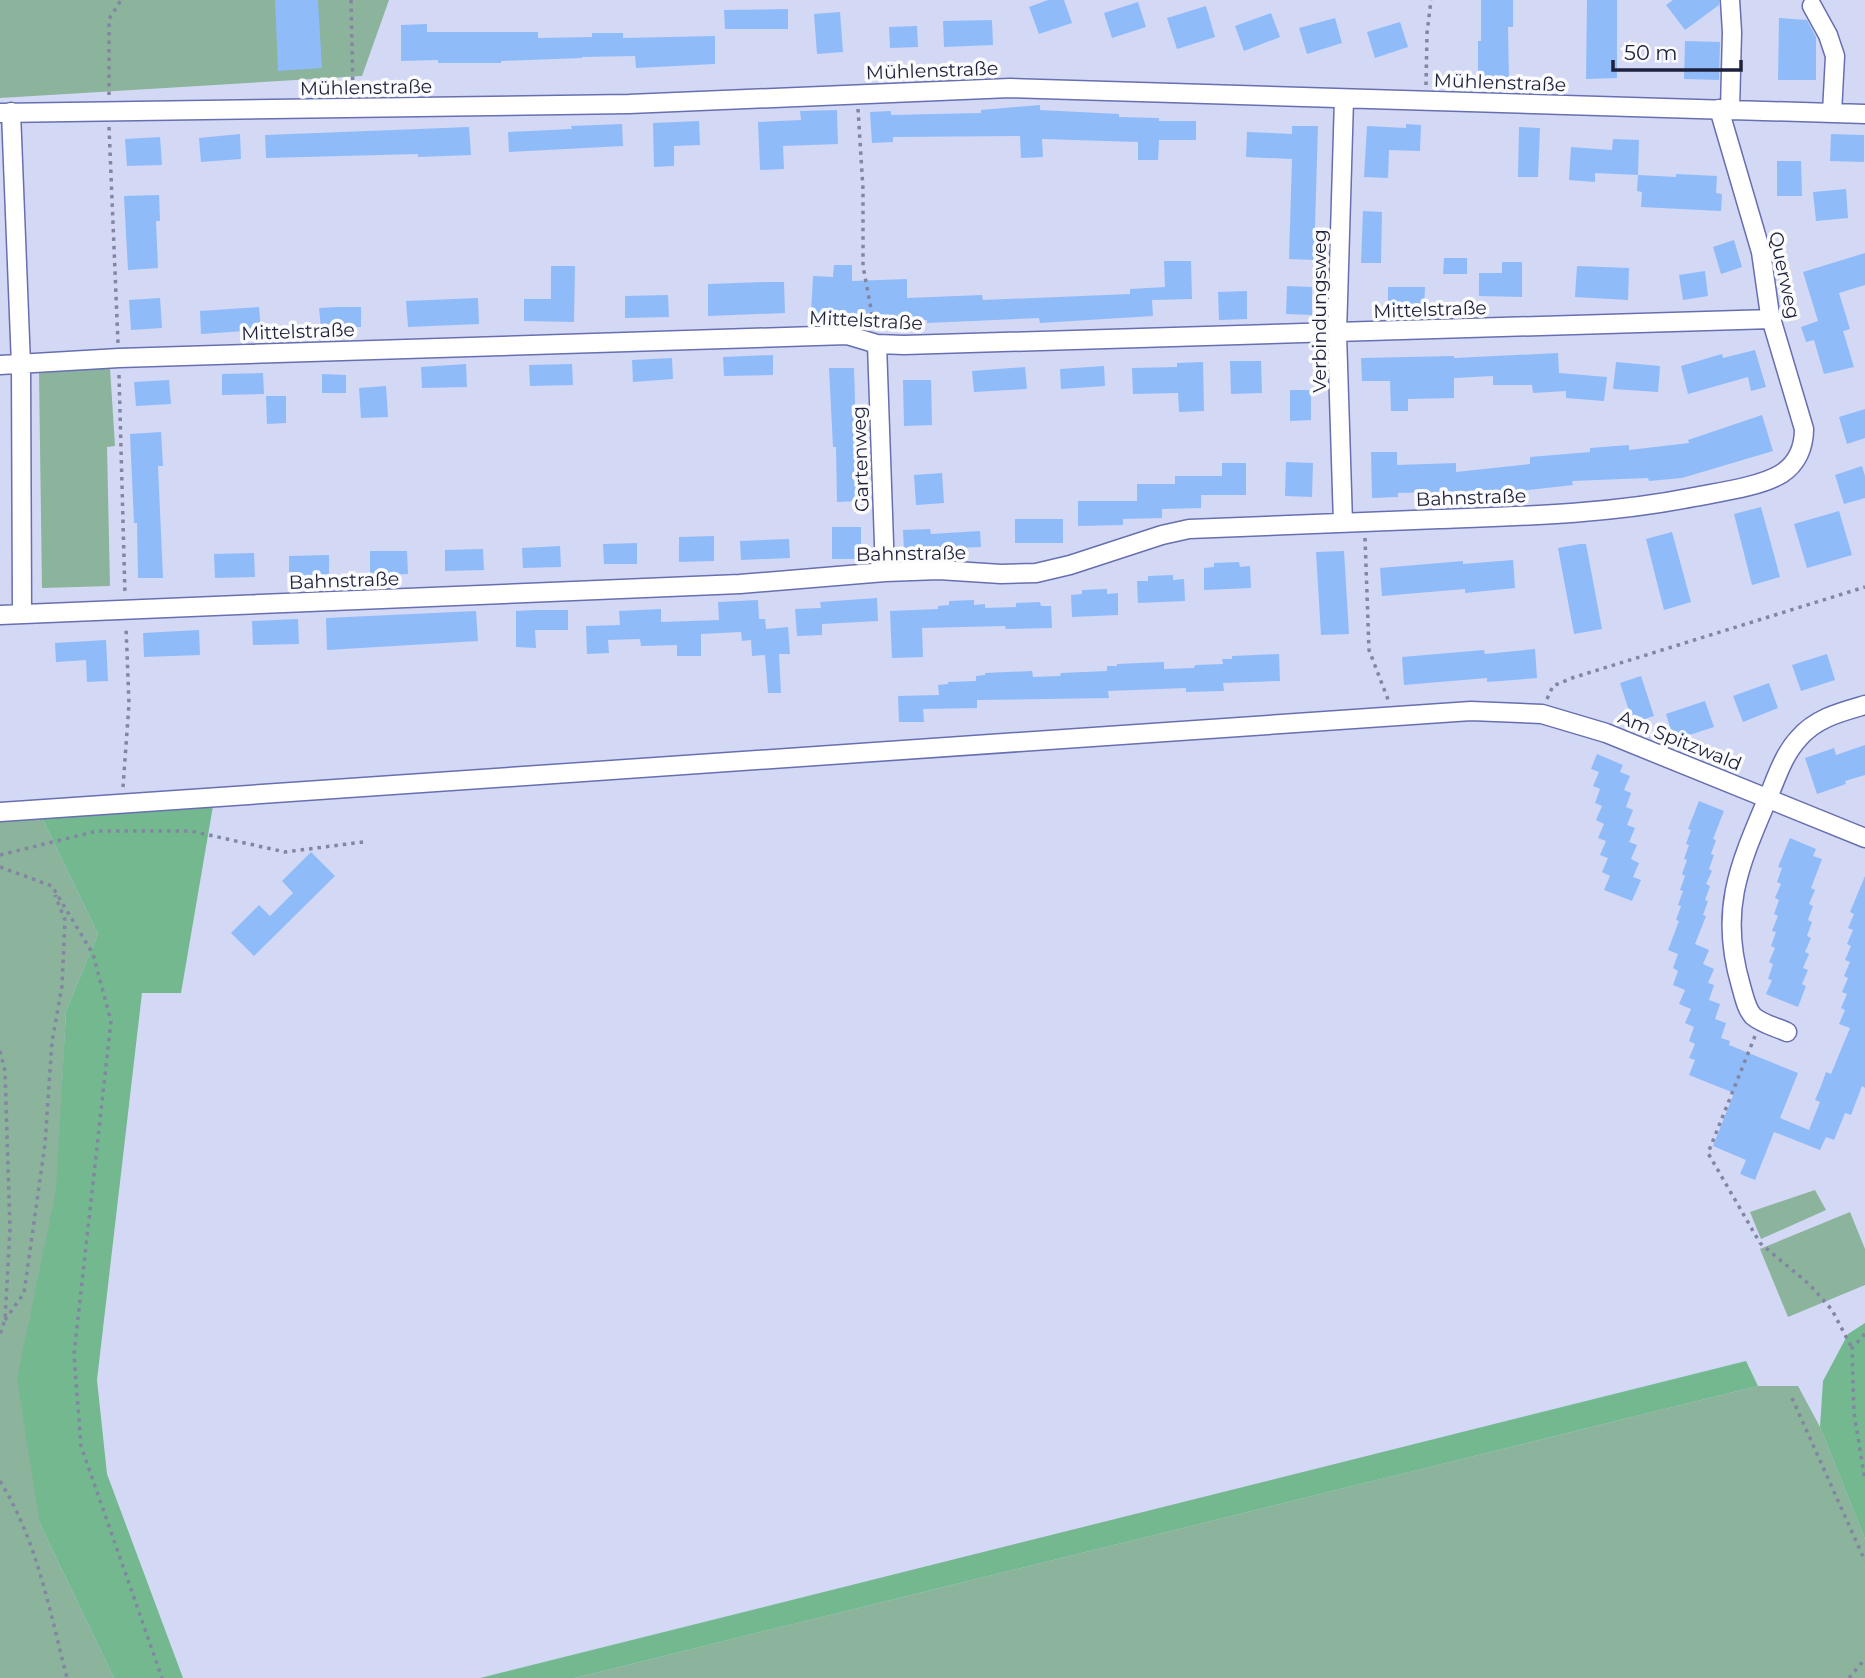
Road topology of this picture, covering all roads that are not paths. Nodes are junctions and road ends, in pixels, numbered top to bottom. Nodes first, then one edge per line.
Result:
1 (1730, 0) edge
2 (1812, 6) dead end
3 (1344, 99) junction
4 (1725, 109) junction
5 (6, 113) edge
6 (1832, 113) junction
7 (1865, 114) edge
8 (1772, 319) junction
9 (1337, 334) junction
10 (877, 344) junction
11 (0, 365) edge
12 (21, 365) junction
13 (1801, 450) joint
14 (1343, 523) junction
15 (885, 572) junction
16 (22, 614) junction
17 (0, 615) edge
18 (1865, 705) edge
19 (1768, 798) junction
20 (0, 812) edge
21 (1865, 838) edge
22 (1787, 1032) dead end

1 - 4 street, Querweg
2 - 6 street
3 - 4 street, Mühlenstraße
3 - 5 street, Mühlenstraße
3 - 9 street, Verbindungsweg
4 - 6 street, Mühlenstraße
4 - 8 street, Querweg
5 - 12 street
6 - 7 street, Mühlenstraße
8 - 9 street, Mittelstraße
8 - 13 street, Querweg
9 - 10 street, Mittelstraße
9 - 14 street, Verbindungsweg
10 - 12 street, Mittelstraße
10 - 15 street, Gartenweg
11 - 12 street, Mittelstraße
12 - 16 street
13 - 14 street, Bahnstraße
14 - 15 street, Bahnstraße
15 - 16 street, Bahnstraße
16 - 17 street, Bahnstraße
18 - 19 street
19 - 20 street, Am Spitzwald
19 - 21 street, Am Spitzwald
19 - 22 street

